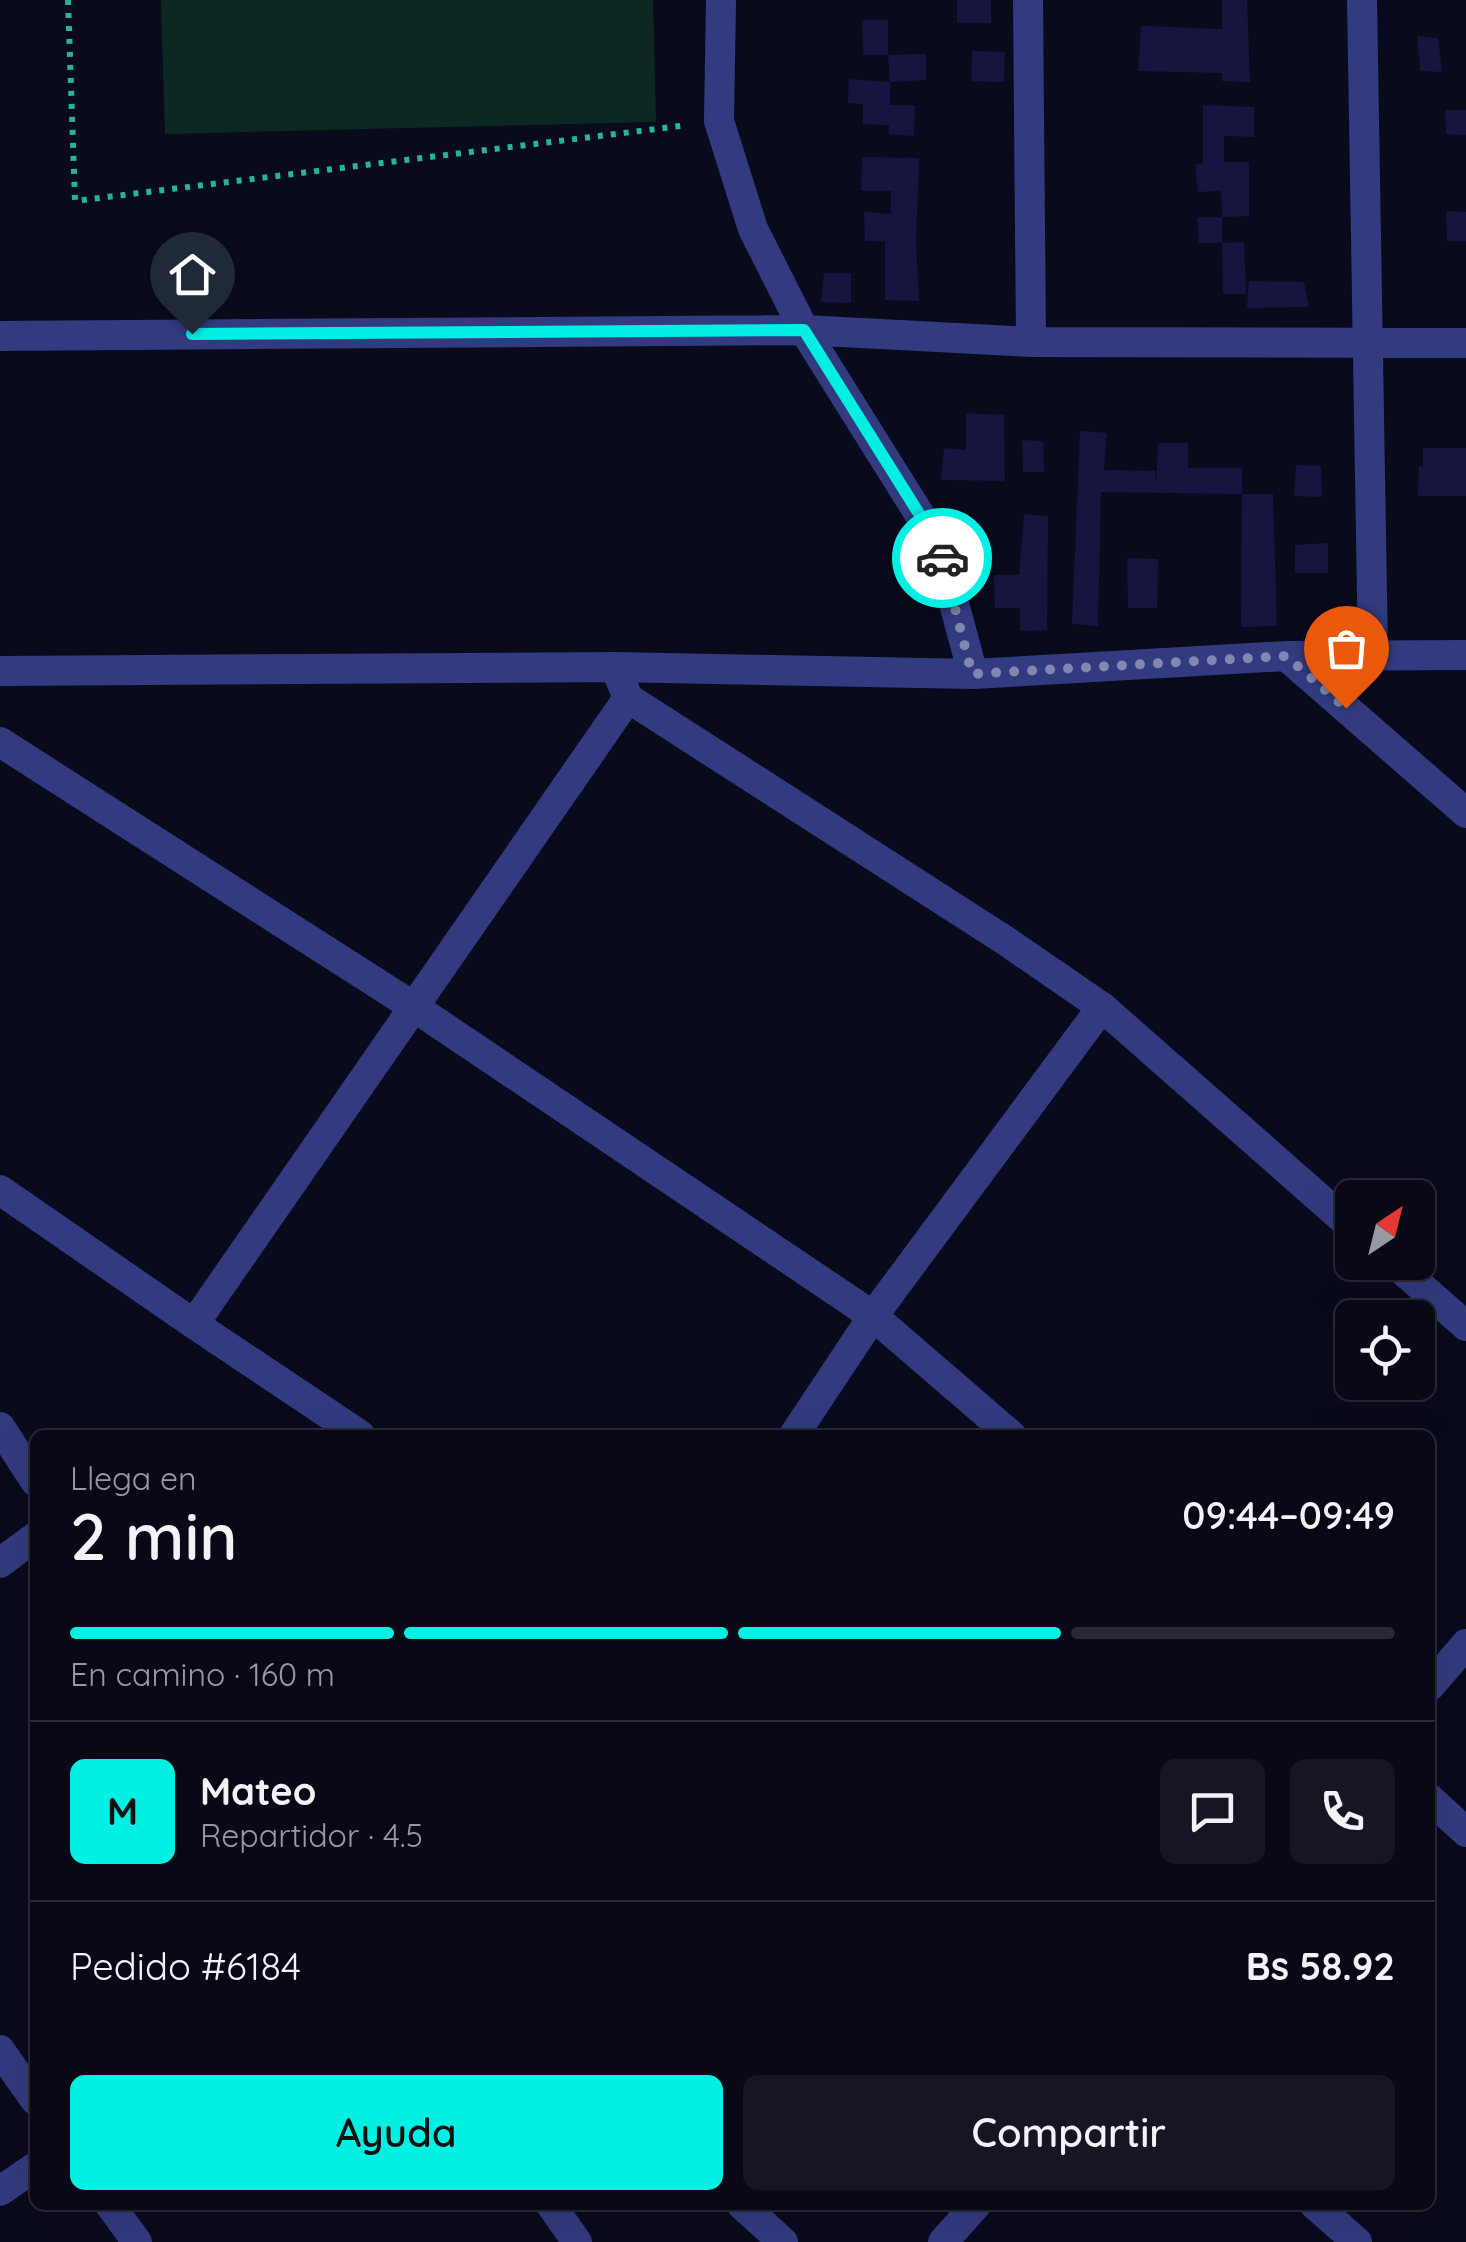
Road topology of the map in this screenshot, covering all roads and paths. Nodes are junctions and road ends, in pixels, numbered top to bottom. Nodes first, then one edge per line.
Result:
1 (68, 0) edge
2 (721, 0) edge
3 (1028, 0) edge
4 (1362, 0) edge
5 (719, 121) junction
6 (804, 330) junction
7 (0, 336) edge
8 (1031, 342) junction
9 (1367, 342) junction
10 (1466, 344) edge
11 (1373, 654) junction
12 (1466, 655) edge
13 (1286, 656) junction
14 (615, 667) junction
15 (0, 671) edge
16 (972, 674) junction
17 (628, 698) junction
18 (0, 742) edge
19 (1466, 813) edge
20 (414, 1007) junction
21 (1102, 1007) junction
22 (0, 1190) edge
23 (1335, 1212) edge
24 (1414, 1280) edge
25 (873, 1316) junction
26 (194, 1324) junction
27 (1466, 1326) edge
28 (0, 1428) edge
29 (353, 1430) edge
30 (797, 1430) edge
31 (1005, 1430) edge
32 (30, 1473) edge
33 (30, 1541) edge
34 (0, 1562) edge
35 (1466, 1644) edge
36 (1435, 1680) edge
37 (1435, 1804) edge
38 (1466, 1832) edge
39 (0, 2050) edge
40 (30, 2093) edge
41 (30, 2170) edge
42 (0, 2191) edge
43 (114, 2210) edge
44 (555, 2210) edge
45 (748, 2210) edge
46 (972, 2210) edge
47 (1320, 2210) edge
48 (137, 2242) edge
49 (578, 2242) edge
50 (783, 2242) edge
51 (943, 2242) edge
52 (1357, 2242) edge

1 - 5 path
2 - 5 street
3 - 8 street
4 - 9 street
5 - 6 street
6 - 7 street
6 - 8 street
6 - 16 street
8 - 9 street
9 - 10 street
9 - 11 street
11 - 12 street
11 - 13 street
13 - 16 street
13 - 19 street
14 - 15 street
14 - 16 street
14 - 17 street
17 - 20 street
17 - 21 street
18 - 20 street
20 - 25 street
20 - 26 street
21 - 23 street
21 - 25 street
22 - 26 street
24 - 27 street
25 - 30 street
25 - 31 street
26 - 29 street
28 - 32 street
33 - 34 street
35 - 36 street
37 - 38 street
39 - 40 street
41 - 42 street
43 - 48 street
44 - 49 street
45 - 50 street
46 - 51 street
47 - 52 street

